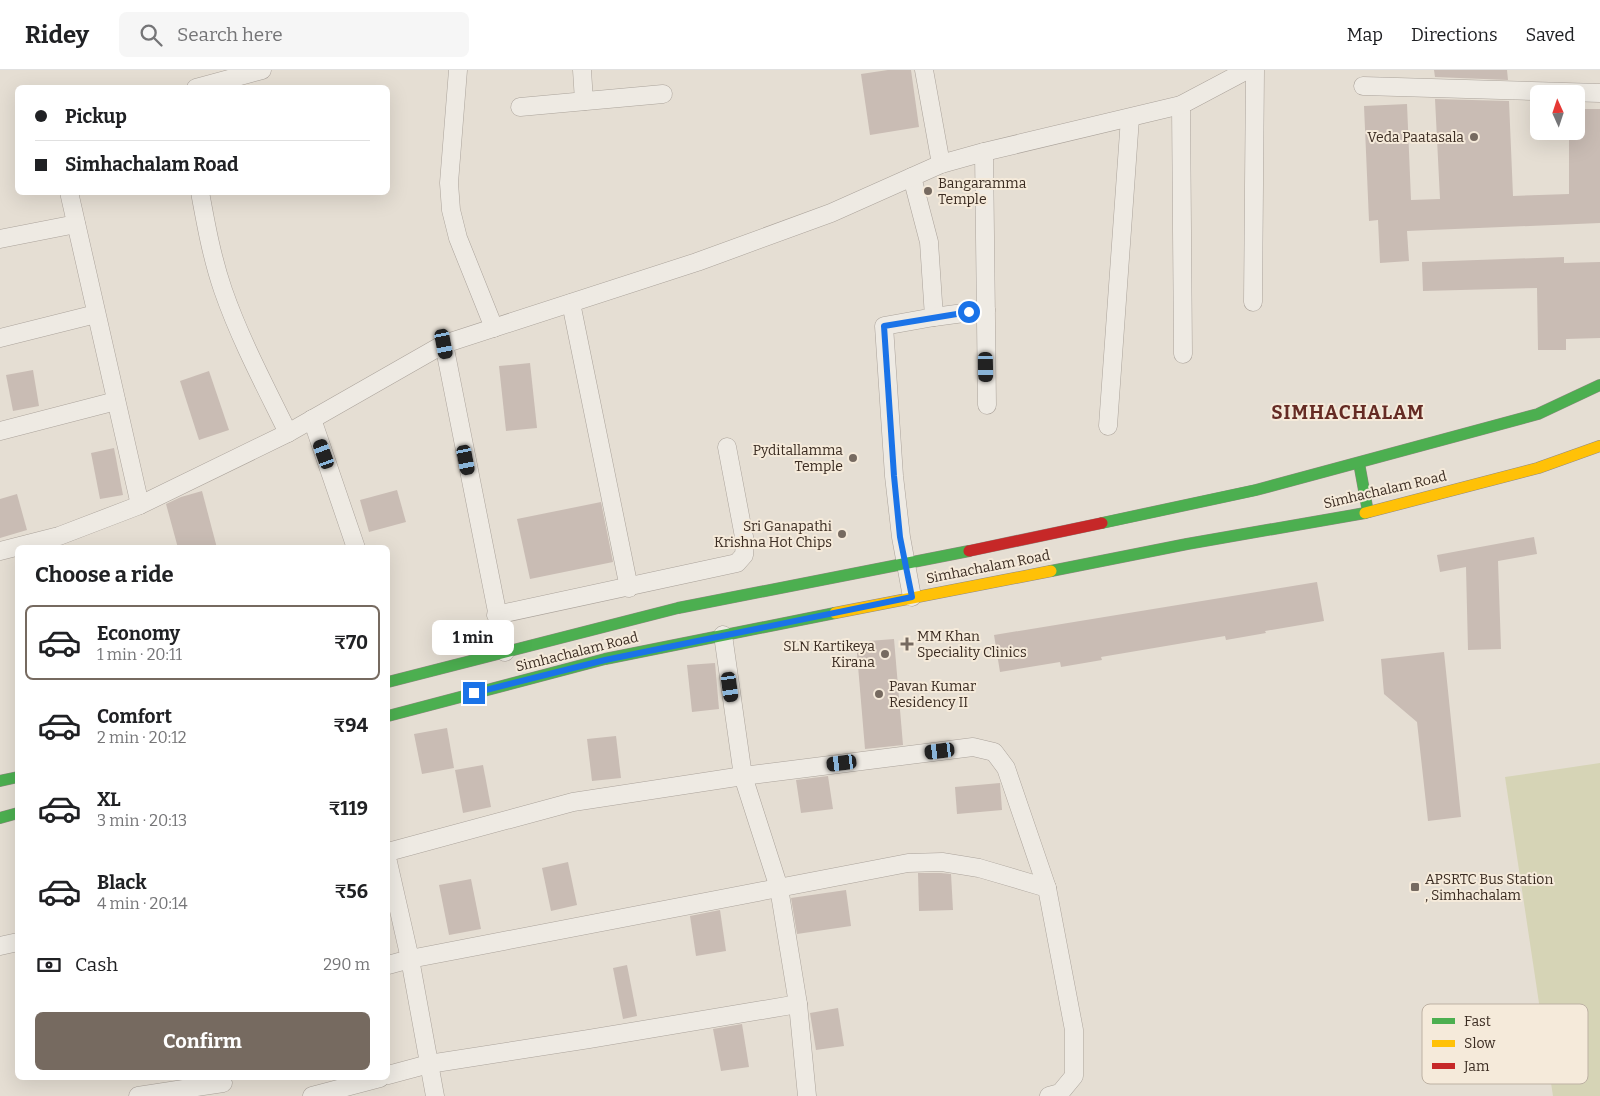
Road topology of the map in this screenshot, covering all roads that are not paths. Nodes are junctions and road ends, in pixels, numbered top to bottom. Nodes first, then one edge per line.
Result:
1 (262, 70) edge
2 (458, 70) edge
3 (582, 70) edge
4 (924, 70) edge
5 (1247, 70) edge
6 (1255, 70) edge
7 (207, 85) edge
8 (1363, 86) dead end
9 (1600, 93) edge
10 (663, 94) dead end
11 (584, 101) junction
12 (1181, 105) junction
13 (520, 107) dead end
14 (1130, 118) junction
15 (984, 152) junction
16 (941, 164) junction
17 (912, 177) junction
18 (70, 195) edge
19 (201, 195) edge
20 (76, 224) junction
21 (0, 239) edge
22 (1253, 302) dead end
23 (571, 303) junction
24 (986, 310) junction
25 (96, 314) junction
26 (934, 317) junction
27 (494, 328) junction
28 (0, 338) edge
29 (444, 344) junction
30 (1183, 354) dead end
31 (1600, 385) edge
32 (116, 401) junction
33 (987, 405) dead end
34 (312, 419) junction
35 (1108, 426) dead end
36 (0, 431) edge
37 (288, 433) junction
38 (1600, 446) edge
39 (727, 447) dead end
40 (1359, 463) junction
41 (140, 505) junction
42 (1368, 512) junction
43 (59, 542) edge
44 (39, 545) edge
45 (355, 545) edge
46 (15, 549) edge
47 (0, 551) edge
48 (906, 564) junction
49 (629, 588) junction
50 (912, 597) junction
51 (496, 615) junction
52 (723, 634) junction
53 (506, 656) junction
54 (390, 682) edge
55 (390, 715) edge
56 (743, 776) junction
57 (15, 778) edge
58 (0, 781) edge
59 (15, 814) edge
60 (0, 818) edge
61 (390, 851) edge
62 (390, 871) edge
63 (779, 888) junction
64 (1047, 888) junction
65 (15, 943) edge
66 (0, 946) edge
67 (410, 959) junction
68 (390, 964) edge
69 (798, 1004) junction
70 (429, 1064) junction
71 (390, 1075) edge
72 (372, 1080) edge
73 (223, 1083) dead end
74 (138, 1096) edge
75 (312, 1096) edge
76 (435, 1096) edge
77 (807, 1096) edge
78 (1050, 1096) edge

1 - 7 street
2 - 27 street
3 - 11 street
4 - 16 street
5 - 12 street
6 - 22 street
8 - 9 street
10 - 11 street
11 - 13 street
12 - 14 street
12 - 30 street
14 - 15 street
14 - 35 street
15 - 16 street
15 - 24 street
16 - 17 street
17 - 23 street
17 - 26 street
18 - 20 street
19 - 37 street
20 - 21 street
20 - 25 street
23 - 27 street
23 - 49 street
24 - 26 street
24 - 33 street
25 - 28 street
25 - 32 street
26 - 48 street
27 - 29 street
29 - 34 street
29 - 51 street
31 - 40 main road
32 - 36 street
32 - 41 street
34 - 37 street
34 - 45 street
37 - 41 street
38 - 42 main road, Simhachalam Road
39 - 49 street
40 - 42 main road
40 - 48 main road
41 - 43 street
42 - 50 main road, Simhachalam Road
43 - 44 street
46 - 47 street
48 - 50 street
48 - 53 main road
49 - 51 street
50 - 52 main road, Simhachalam Road
51 - 53 street
52 - 55 main road, Simhachalam Road
52 - 56 street
53 - 54 main road
56 - 61 street
56 - 63 street
56 - 64 street
57 - 58 main road
59 - 60 main road
62 - 67 street
63 - 64 street
63 - 67 street
63 - 69 street
64 - 78 street
65 - 66 street
67 - 68 street
67 - 70 street
69 - 70 street
69 - 77 street
70 - 71 street
70 - 76 street
72 - 75 street
73 - 74 street

